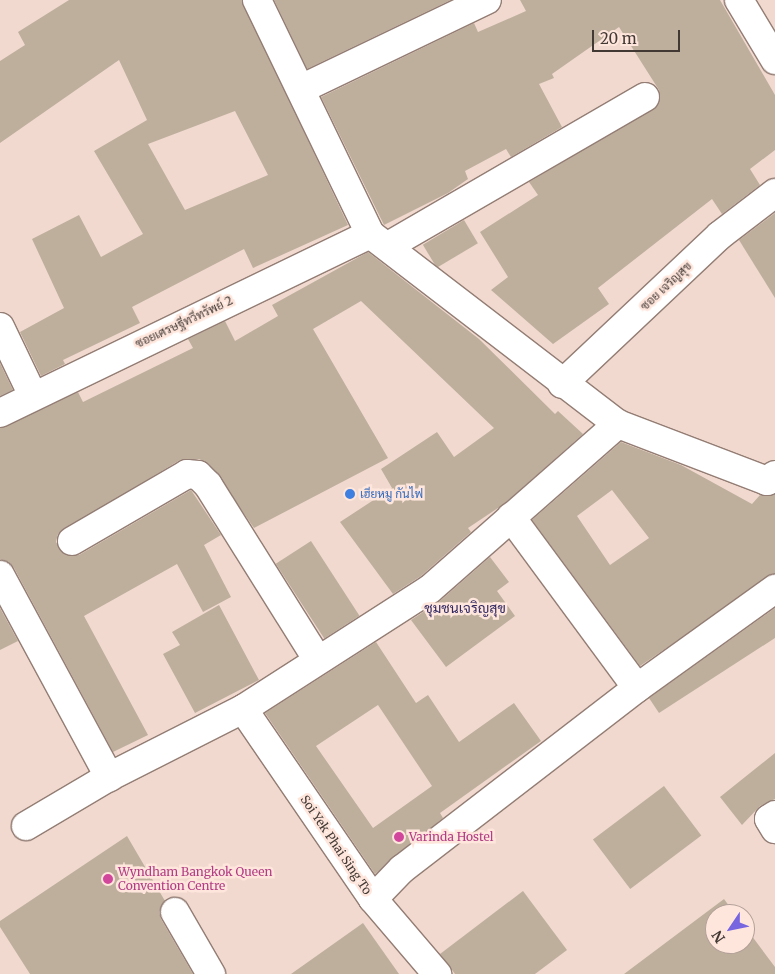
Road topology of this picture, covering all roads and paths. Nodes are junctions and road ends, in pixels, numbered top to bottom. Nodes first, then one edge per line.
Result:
1 (257, 0) edge
2 (487, 0) edge
3 (740, 0) edge
4 (775, 60) edge
5 (301, 89) junction
6 (645, 97) dead end
7 (775, 193) edge
8 (379, 240) junction
9 (0, 327) edge
10 (562, 384) junction
11 (33, 396) junction
12 (0, 413) edge
13 (618, 424) junction
14 (771, 478) edge
15 (511, 517) junction
16 (72, 541) dead end
17 (0, 575) edge
18 (775, 589) edge
19 (317, 659) junction
20 (637, 688) junction
21 (243, 709) junction
22 (108, 777) junction
23 (775, 815) edge
24 (26, 826) dead end
25 (775, 829) edge
26 (373, 899) junction
27 (175, 912) dead end
28 (211, 974) edge
29 (437, 974) edge

1 - 5 street
2 - 5 street
3 - 4 street
5 - 8 street
6 - 8 street, ซอยเศรษฐีทวีทรัพย์ 2
7 - 10 street, ซอย เจริญสุข
8 - 10 street
8 - 11 street, ซอยเศรษฐีทวีทรัพย์ 2
9 - 11 street
10 - 13 street
11 - 12 street, ซอยเศรษฐีทวีทรัพย์ 2
13 - 14 street
13 - 15 street
15 - 19 street
15 - 20 street
16 - 19 street
17 - 22 street
18 - 20 street
19 - 21 street
20 - 26 street
21 - 22 street
21 - 26 street, Soi Yek Phai Sing To
22 - 24 street
23 - 25 street
26 - 29 street, Soi Yek Phai Sing To
27 - 28 street

